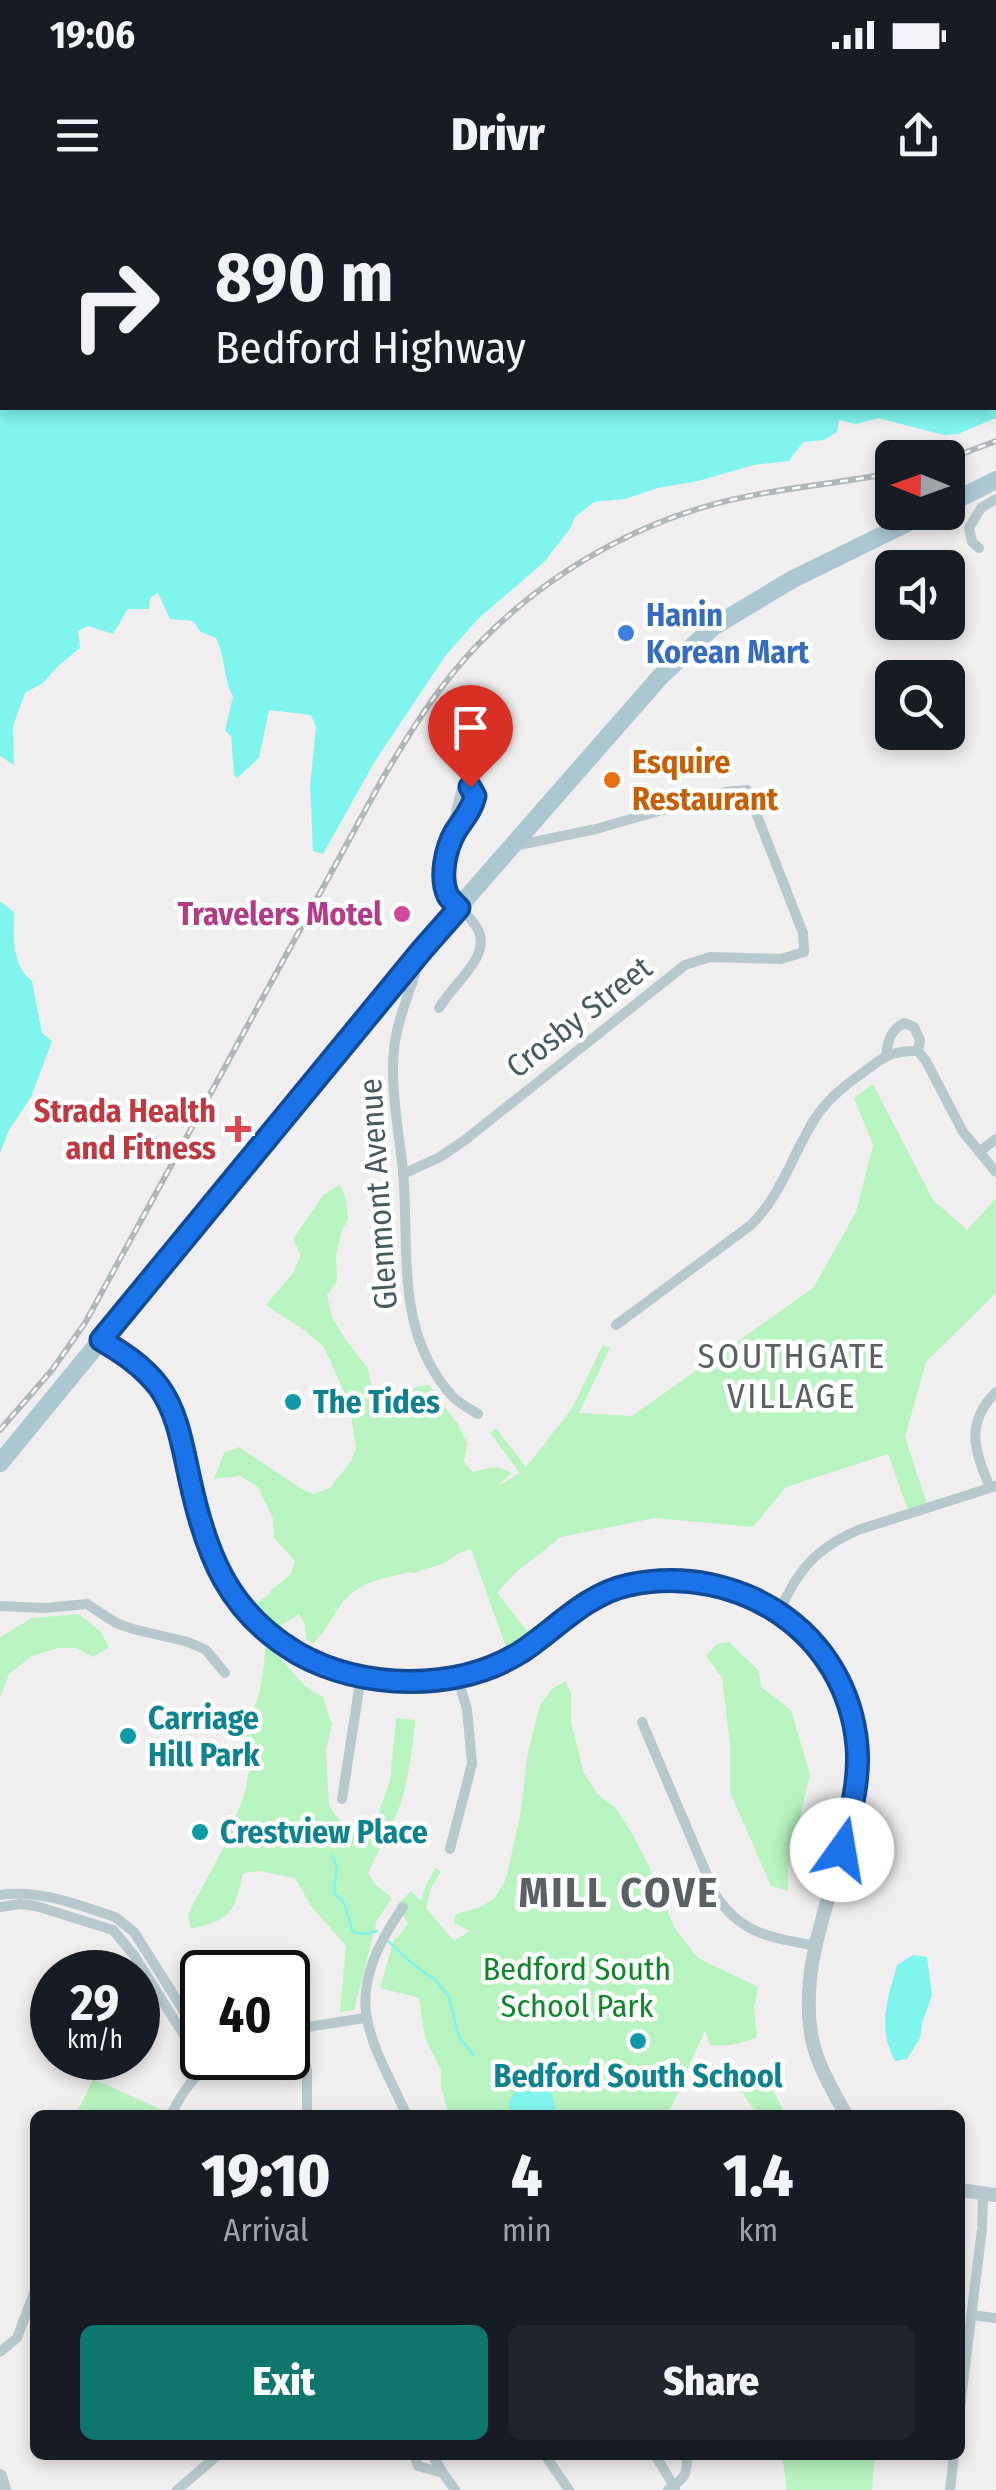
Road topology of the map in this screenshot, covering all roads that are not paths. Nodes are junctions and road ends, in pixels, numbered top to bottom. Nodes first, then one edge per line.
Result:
1 (996, 480) edge
2 (965, 496) edge
3 (996, 499) edge
4 (893, 530) edge
5 (978, 548) dead end
6 (452, 836) dead end
7 (513, 846) junction
8 (459, 908) junction
9 (422, 950) junction
10 (439, 1008) dead end
11 (918, 1052) junction
12 (886, 1055) junction
13 (996, 1139) edge
14 (979, 1152) junction
15 (996, 1172) edge
16 (403, 1174) junction
17 (616, 1325) dead end
18 (101, 1340) junction
19 (88, 1357) junction
20 (130, 1358) junction
21 (996, 1392) edge
22 (478, 1414) dead end
23 (0, 1463) edge
24 (993, 1486) edge
25 (0, 1606) edge
26 (780, 1612) junction
27 (225, 1673) dead end
28 (361, 1676) junction
29 (458, 1676) junction
30 (642, 1722) dead end
31 (342, 1798) dead end
32 (450, 1850) dead end
33 (0, 1895) edge
34 (0, 1907) edge
35 (404, 1907) dead end
36 (816, 1946) junction
37 (180, 2005) edge
38 (180, 2017) edge
39 (365, 2018) junction
40 (310, 2026) edge
41 (192, 2080) edge
42 (307, 2080) edge
43 (174, 2110) edge
44 (307, 2110) edge
45 (404, 2110) edge
46 (843, 2110) edge
47 (965, 2191) edge
48 (990, 2195) edge
49 (30, 2303) edge
50 (971, 2314) junction
51 (996, 2318) edge
52 (0, 2352) edge
53 (965, 2364) edge
54 (212, 2460) edge
55 (416, 2460) edge
56 (435, 2460) edge
57 (549, 2460) edge
58 (660, 2460) edge
59 (687, 2460) edge
60 (953, 2460) edge
61 (444, 2473) junction
62 (0, 2476) edge
63 (672, 2489) edge
64 (4, 2490) edge
65 (177, 2490) edge
66 (454, 2490) edge
67 (568, 2490) edge
68 (950, 2490) edge

1 - 2 main road
3 - 5 street
4 - 7 main road
6 - 8 street
7 - 8 main road
7 - 16 street, Crosby Street
8 - 9 main road
8 - 10 street
9 - 16 street, Glenmont Avenue
9 - 18 main road
11 - 12 street
11 - 12 street
11 - 14 street
12 - 17 street
13 - 14 street
14 - 15 street
16 - 22 street, Glenmont Avenue
18 - 19 main road
18 - 20 street
19 - 20 street
19 - 23 main road
20 - 28 street
21 - 24 street
24 - 26 street
25 - 27 street
26 - 29 street
26 - 36 street
28 - 29 street
28 - 31 street
29 - 32 street
30 - 36 street
33 - 37 street
34 - 38 street
35 - 39 street
36 - 46 street
39 - 40 street
39 - 45 street
41 - 43 street
42 - 44 street
47 - 48 street
48 - 50 street
49 - 52 street
50 - 51 street
50 - 53 street
54 - 65 street
55 - 61 street
56 - 61 street
57 - 67 street
58 - 63 street
59 - 63 street
60 - 68 street
61 - 66 street
62 - 64 street

